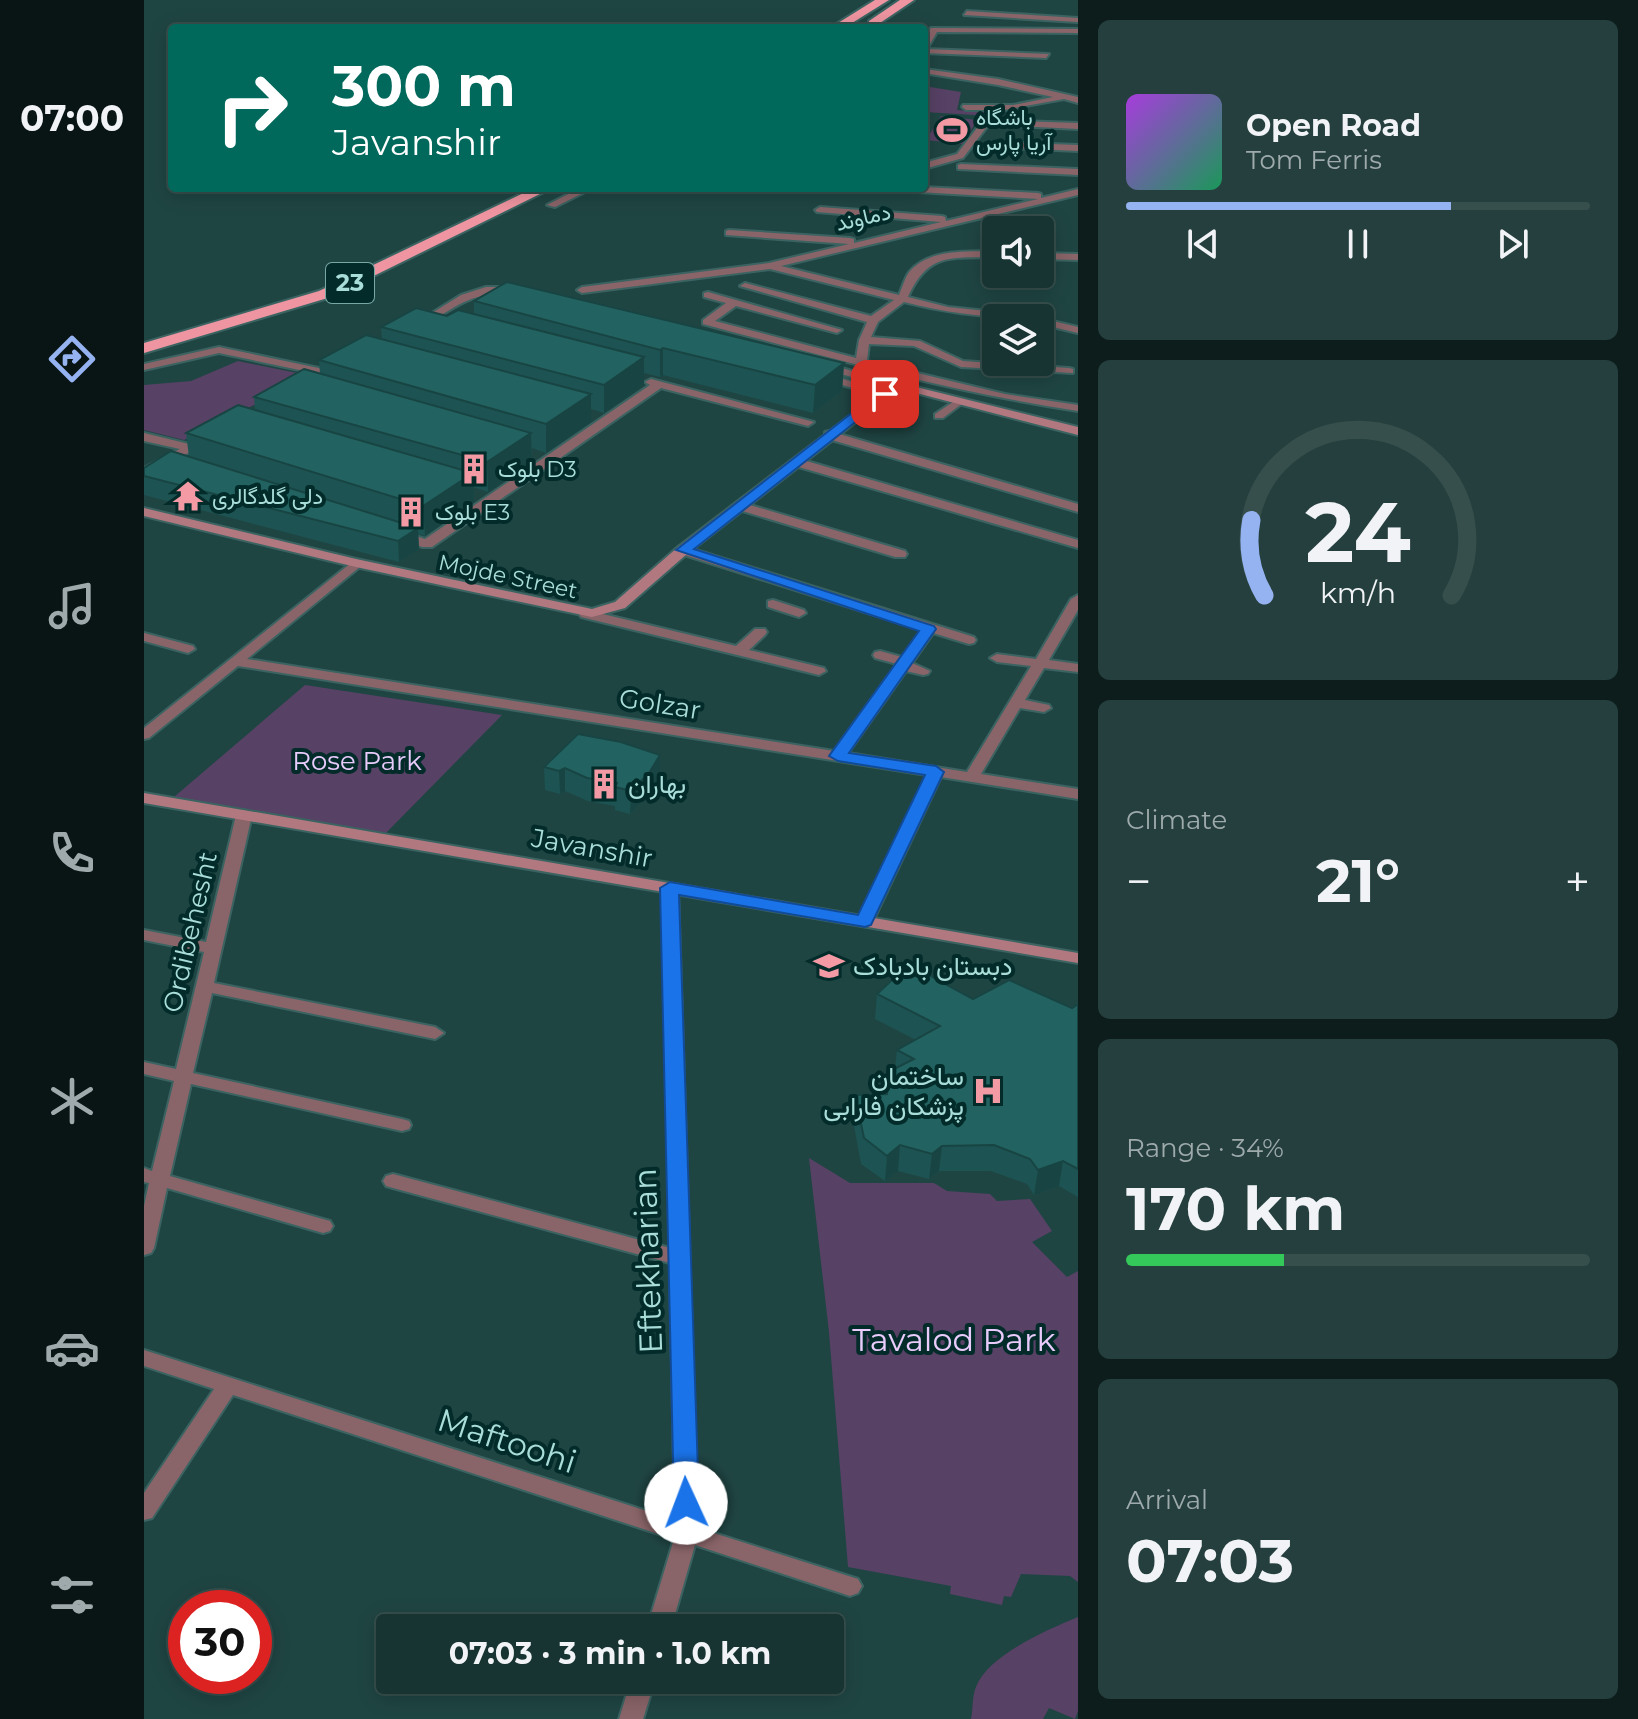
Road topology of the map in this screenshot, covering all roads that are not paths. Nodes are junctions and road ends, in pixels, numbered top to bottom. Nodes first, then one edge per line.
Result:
1 (883, 0) edge
2 (896, 0) edge
3 (908, 0) edge
4 (918, 0) edge
5 (967, 13) dead end
6 (1078, 20) edge
7 (843, 24) edge
8 (856, 24) edge
9 (870, 24) edge
10 (881, 24) edge
11 (1078, 31) edge
12 (928, 41) edge
13 (928, 49) edge
14 (1046, 56) dead end
15 (928, 70) edge
16 (928, 70) edge
17 (1065, 97) junction
18 (1078, 98) edge
19 (966, 107) dead end
20 (1001, 109) junction
21 (1017, 124) dead end
22 (1078, 126) edge
23 (993, 145) dead end
24 (1078, 148) edge
25 (928, 165) edge
26 (961, 167) dead end
27 (1078, 172) edge
28 (928, 190) edge
29 (1076, 191) edge
30 (510, 192) edge
31 (537, 192) edge
32 (580, 192) edge
33 (1043, 198) junction
34 (552, 205) dead end
35 (820, 210) dead end
36 (946, 221) junction
37 (729, 233) dead end
38 (850, 241) junction
39 (982, 254) edge
40 (1054, 256) edge
41 (1078, 257) edge
42 (769, 266) junction
43 (752, 267) junction
44 (745, 286) dead end
45 (582, 290) dead end
46 (708, 295) dead end
47 (522, 296) edge
48 (902, 299) junction
49 (731, 305) junction
50 (982, 313) edge
51 (873, 320) junction
52 (425, 321) junction
53 (1054, 324) edge
54 (440, 325) edge
55 (413, 328) edge
56 (810, 330) dead end
57 (837, 330) dead end
58 (1078, 330) edge
59 (144, 337) edge
60 (717, 338) edge
61 (864, 340) junction
62 (144, 348) edge
63 (861, 363) junction
64 (144, 367) edge
65 (340, 367) edge
66 (1069, 371) dead end
67 (328, 373) junction
68 (808, 373) edge
69 (912, 375) junction
70 (644, 380) edge
71 (315, 381) edge
72 (659, 384) junction
73 (892, 391) junction
74 (959, 401) junction
75 (1078, 408) edge
76 (592, 416) edge
77 (939, 416) dead end
78 (608, 420) junction
79 (808, 422) dead end
80 (224, 431) edge
81 (1078, 431) edge
82 (829, 435) junction
83 (144, 437) edge
84 (189, 448) junction
85 (535, 456) dead end
86 (549, 460) junction
87 (165, 462) junction
88 (796, 462) junction
89 (179, 466) edge
90 (144, 473) edge
91 (477, 496) dead end
92 (492, 500) junction
93 (740, 506) junction
94 (1078, 508) edge
95 (144, 512) edge
96 (384, 530) edge
97 (1078, 544) edge
98 (683, 550) junction
99 (900, 554) dead end
100 (356, 563) junction
101 (806, 590) junction
102 (1078, 599) edge
103 (786, 608) dead end
104 (586, 614) junction
105 (929, 629) junction
106 (760, 632) dead end
107 (144, 637) edge
108 (969, 640) dead end
109 (188, 649) dead end
110 (740, 650) junction
111 (880, 655) dead end
112 (997, 658) dead end
113 (235, 661) junction
114 (904, 663) junction
115 (1040, 663) junction
116 (1078, 668) edge
117 (819, 671) dead end
118 (923, 671) dead end
119 (1016, 703) junction
120 (1044, 708) dead end
121 (144, 735) edge
122 (838, 756) junction
123 (936, 772) junction
124 (972, 777) junction
125 (1078, 794) edge
126 (144, 798) edge
127 (244, 815) junction
128 (670, 888) junction
129 (865, 921) junction
130 (144, 935) edge
131 (213, 948) junction
132 (1078, 958) edge
133 (204, 986) junction
134 (435, 1033) dead end
135 (144, 1068) edge
136 (183, 1076) junction
137 (402, 1125) dead end
138 (151, 1177) edge
139 (393, 1181) dead end
140 (323, 1226) dead end
141 (144, 1248) edge
142 (680, 1258) junction
143 (144, 1358) edge
144 (228, 1385) junction
145 (144, 1511) edge
146 (687, 1533) junction
147 (850, 1586) dead end
148 (663, 1614) edge
149 (639, 1694) edge
150 (633, 1718) edge

1 - 7 highway
2 - 8 highway
3 - 9 highway
4 - 10 highway
5 - 6 street
11 - 12 street
13 - 14 street
15 - 17 street
16 - 18 street
17 - 18 street
17 - 20 street
19 - 20 street
20 - 25 street
21 - 22 street
23 - 24 street
26 - 27 street
28 - 33 street
29 - 33 street, دماوند
30 - 59 highway, 23
31 - 62 highway, 23
32 - 34 street
33 - 36 street, دماوند
35 - 36 street
36 - 38 street, دماوند
36 - 42 street, دماوند
37 - 38 street
38 - 43 street, دماوند
39 - 48 street
40 - 41 street
42 - 43 street, دماوند
42 - 48 street
43 - 45 street, دماوند
44 - 51 street
46 - 49 street
47 - 52 street
48 - 50 street
48 - 51 street
49 - 56 street
49 - 57 street
49 - 63 street
51 - 61 street
52 - 54 street
52 - 55 street
53 - 58 street
60 - 73 street
61 - 63 street
61 - 66 street
63 - 69 street
64 - 67 street
65 - 67 street
67 - 71 street
68 - 73 street
69 - 73 main road, Mojde Street
69 - 75 street
70 - 72 street
72 - 78 street
72 - 79 street
73 - 74 main road
73 - 82 main road, Mojde Street
74 - 77 street
74 - 81 main road
76 - 78 street
78 - 86 street
80 - 84 street
82 - 88 main road, Mojde Street
82 - 94 street
83 - 84 street
84 - 87 street
85 - 86 street
86 - 92 street
87 - 89 street
87 - 90 street
88 - 93 main road, Mojde Street
88 - 97 street
91 - 92 street
92 - 96 street
93 - 98 main road, Mojde Street
93 - 99 street
95 - 100 main road, Mojde Street
98 - 101 street
98 - 104 main road, Mojde Street
100 - 104 main road, Mojde Street
100 - 113 street
101 - 103 street
101 - 105 street
102 - 115 street
104 - 110 street
105 - 108 street
105 - 114 street
106 - 110 street
107 - 109 street
110 - 117 street
111 - 114 street
112 - 115 street
113 - 121 street
113 - 122 street, Golzar
114 - 118 street
114 - 122 street
115 - 116 street
115 - 119 street
119 - 120 street
119 - 124 street
122 - 123 street, Golzar
123 - 124 street, Golzar
123 - 129 street
124 - 125 street, Golzar
126 - 127 main road, Javanshir
127 - 128 main road, Javanshir
127 - 131 street, Ordibehesht
128 - 129 main road, Javanshir
128 - 142 street, Eftekharian
129 - 132 main road, Javanshir
130 - 131 street
131 - 133 street, Ordibehesht
133 - 134 street
133 - 136 street, Ordibehesht
135 - 136 street
136 - 137 street
136 - 138 street, Ordibehesht
138 - 140 street
138 - 141 street, Ordibehesht
139 - 142 street
142 - 146 street, Eftekharian
143 - 144 street, Maftoohi
144 - 145 street
144 - 146 street, Maftoohi
146 - 147 street, Maftoohi
146 - 148 street, Eftekharian
149 - 150 street

